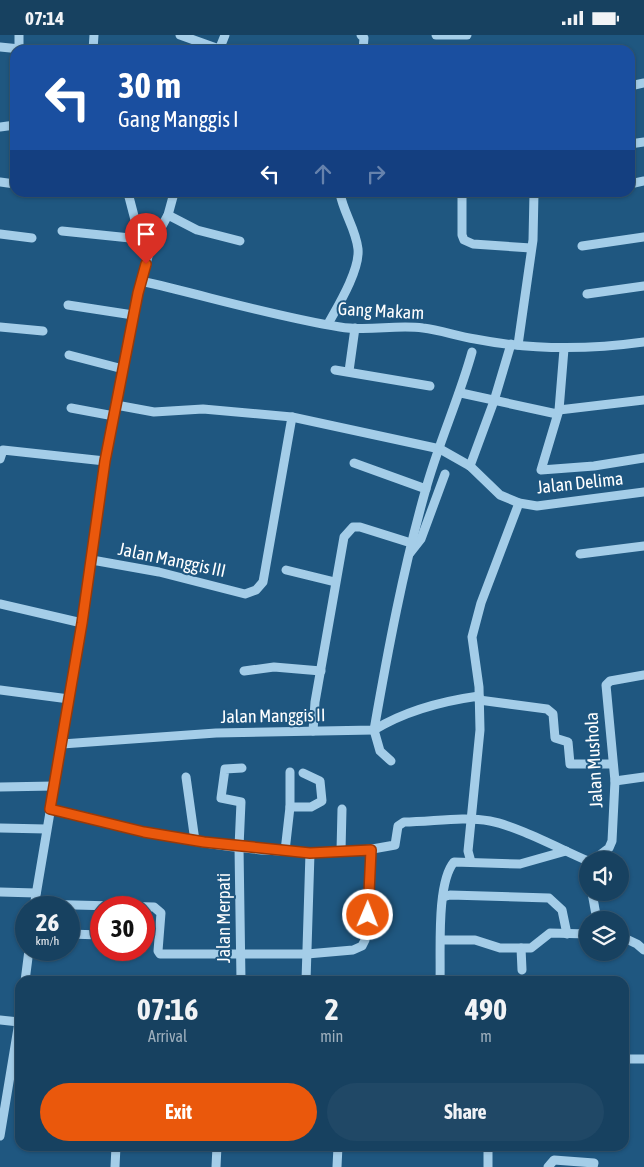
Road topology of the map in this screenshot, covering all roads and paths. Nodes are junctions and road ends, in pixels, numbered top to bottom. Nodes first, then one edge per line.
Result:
1 (180, 35) edge
2 (436, 35) edge
3 (467, 35) edge
4 (208, 45) edge
5 (129, 197) edge
6 (173, 197) edge
7 (341, 197) edge
8 (462, 197) edge
9 (534, 197) edge
10 (168, 215) junction
11 (62, 231) dead end
12 (0, 234) edge
13 (644, 237) edge
14 (32, 239) dead end
15 (140, 239) junction
16 (240, 241) dead end
17 (151, 246) junction
18 (582, 246) dead end
19 (531, 249) junction
20 (141, 281) junction
21 (644, 286) edge
22 (587, 295) dead end
23 (68, 305) dead end
24 (133, 315) junction
25 (328, 324) junction
26 (0, 327) edge
27 (355, 328) junction
28 (43, 331) dead end
29 (644, 341) edge
30 (514, 344) junction
31 (564, 349) junction
32 (472, 352) dead end
33 (69, 355) dead end
34 (123, 369) junction
35 (335, 370) dead end
36 (350, 371) junction
37 (430, 386) dead end
38 (461, 393) junction
39 (644, 400) edge
40 (494, 401) junction
41 (116, 405) junction
42 (71, 408) dead end
43 (558, 412) junction
44 (114, 416) junction
45 (292, 417) junction
46 (440, 449) junction
47 (2, 455) edge
48 (644, 458) edge
49 (105, 461) junction
50 (354, 463) dead end
51 (470, 466) junction
52 (445, 474) dead end
53 (426, 489) junction
54 (644, 492) edge
55 (519, 503) junction
56 (411, 543) junction
57 (644, 546) edge
58 (580, 554) dead end
59 (408, 555) junction
60 (92, 560) junction
61 (286, 570) dead end
62 (335, 582) junction
63 (0, 604) edge
64 (82, 623) junction
65 (244, 671) dead end
66 (321, 671) junction
67 (644, 675) edge
68 (0, 690) edge
69 (479, 698) junction
70 (69, 699) junction
71 (374, 730) junction
72 (313, 731) junction
73 (62, 744) junction
74 (390, 761) dead end
75 (612, 764) junction
76 (242, 768) dead end
77 (290, 772) dead end
78 (303, 773) dead end
79 (186, 777) dead end
80 (644, 777) edge
81 (615, 781) junction
82 (54, 786) junction
83 (0, 787) edge
84 (290, 807) junction
85 (50, 809) junction
86 (342, 809) dead end
87 (472, 819) junction
88 (0, 828) edge
89 (46, 829) junction
90 (195, 841) junction
91 (239, 847) junction
92 (371, 850) junction
93 (285, 851) junction
94 (341, 851) junction
95 (566, 851) junction
96 (605, 851) edge
97 (310, 853) junction
98 (579, 857) edge
99 (471, 862) junction
100 (0, 892) edge
101 (36, 893) junction
102 (36, 896) edge
103 (443, 897) junction
104 (80, 906) edge
105 (567, 934) junction
106 (579, 934) edge
107 (629, 940) edge
108 (441, 941) junction
109 (520, 948) junction
110 (644, 950) edge
111 (240, 953) junction
112 (307, 955) junction
113 (27, 961) edge
114 (522, 970) dead end
115 (25, 976) edge
116 (241, 976) edge
117 (306, 976) edge
118 (440, 976) edge
119 (15, 1019) edge
120 (0, 1020) edge
121 (15, 1042) edge
122 (629, 1059) edge
123 (644, 1059) edge
124 (4, 1092) edge
125 (2, 1115) edge
126 (0, 1136) edge
127 (116, 1151) edge
128 (217, 1151) edge
129 (338, 1151) edge
130 (488, 1151) edge
131 (116, 1167) edge
132 (216, 1167) edge
133 (337, 1167) edge
134 (488, 1167) edge
135 (548, 1167) edge
136 (593, 1167) edge

1 - 4 street
2 - 3 street
5 - 15 street
6 - 10 street
7 - 25 street
8 - 19 street
9 - 19 street
10 - 16 street
10 - 17 street
11 - 15 street
12 - 14 street
13 - 18 street
15 - 17 street
17 - 20 street
19 - 30 street
20 - 24 street
20 - 25 street, Gang Makam
21 - 22 street
23 - 24 street
24 - 34 street
25 - 27 street, Gang Makam
26 - 28 street
27 - 30 street, Gang Makam
27 - 36 street
29 - 31 street, Gang Makam
30 - 31 street, Gang Makam
30 - 40 street
31 - 43 street
32 - 38 street
33 - 34 street
34 - 41 street
35 - 36 street
36 - 37 street
38 - 40 street
38 - 46 street
39 - 43 street
40 - 43 street
40 - 51 street
41 - 44 street
41 - 45 street, Jalan Delima
42 - 44 street
43 - 48 street
44 - 49 street
45 - 46 street, Jalan Delima
45 - 60 street, Jalan Manggis III
46 - 51 street, Jalan Delima
46 - 53 street
47 - 49 street
49 - 60 street
50 - 53 street
51 - 55 street, Jalan Delima
52 - 59 street
53 - 56 street
54 - 55 street, Jalan Delima
55 - 69 street
56 - 59 street
56 - 62 street
57 - 58 street
59 - 71 street
60 - 64 street
61 - 62 street
62 - 66 street
63 - 64 street
64 - 70 street
65 - 66 street
66 - 72 street
67 - 75 street, Jalan Mushola
68 - 70 street
69 - 71 street, Jalan Manggis II
69 - 75 street, Jalan Manggis II
69 - 87 street
70 - 73 street
71 - 72 street, Jalan Manggis II
71 - 74 street
72 - 73 street, Jalan Manggis II
73 - 82 street
75 - 81 street, Jalan Mushola
76 - 91 street, Jalan Merpati
77 - 84 street
78 - 84 street
79 - 90 street
80 - 81 street
81 - 96 street, Jalan Mushola
82 - 83 street
82 - 85 street
84 - 93 street
85 - 89 street
85 - 90 street
86 - 94 street
87 - 92 street
87 - 95 street
87 - 99 street
88 - 89 street
89 - 101 street
90 - 91 street
91 - 93 street
91 - 111 street, Jalan Merpati
92 - 94 street
92 - 112 street
93 - 97 street
94 - 97 street
95 - 98 street
95 - 99 street
97 - 112 street
99 - 103 street
100 - 101 street
101 - 102 street
103 - 105 street
103 - 108 street
104 - 111 street
105 - 106 street
105 - 109 street
107 - 110 street
108 - 109 street
108 - 118 street
109 - 114 street
111 - 112 street
111 - 116 street, Jalan Merpati
112 - 117 street
113 - 115 street
119 - 120 street
121 - 124 street
122 - 123 street
124 - 125 street
125 - 126 street
127 - 131 street
128 - 132 street
129 - 133 street
130 - 134 street
135 - 136 street

